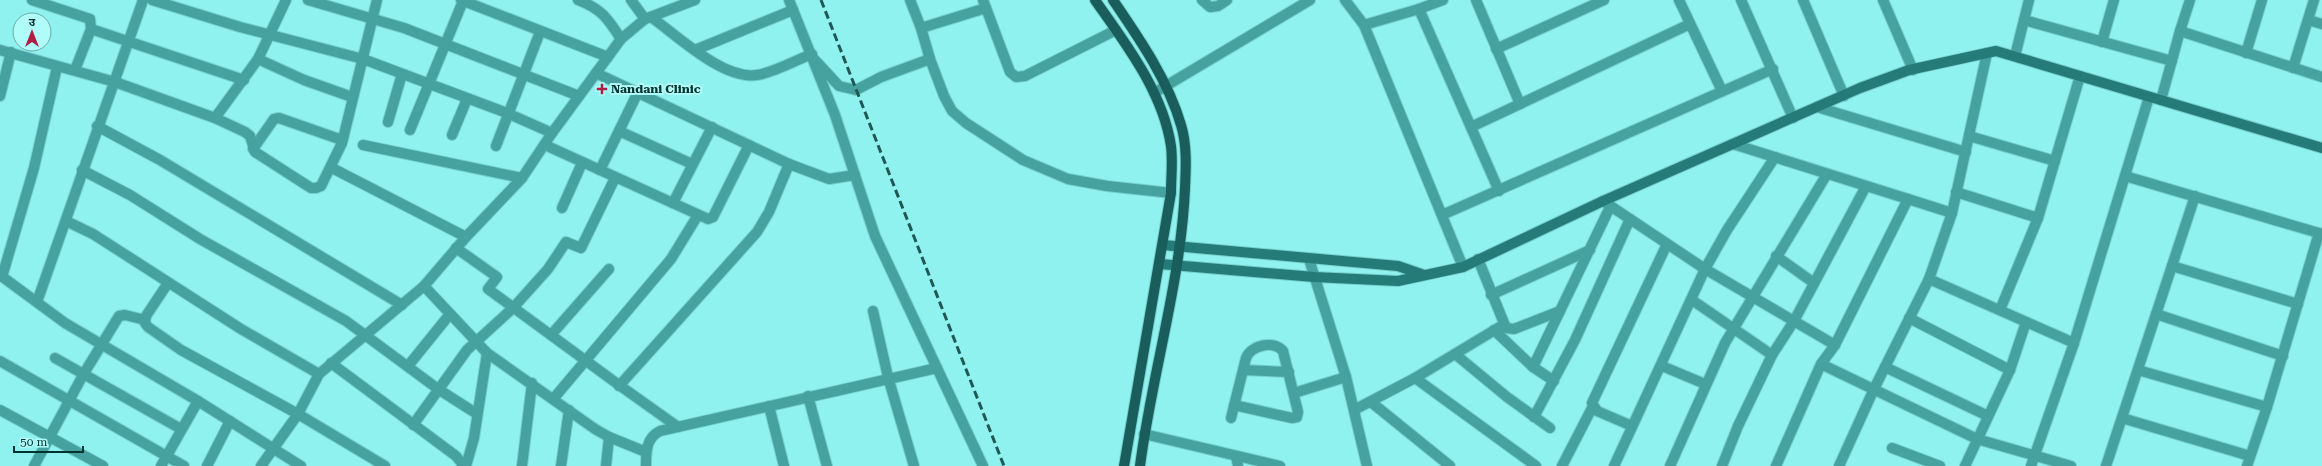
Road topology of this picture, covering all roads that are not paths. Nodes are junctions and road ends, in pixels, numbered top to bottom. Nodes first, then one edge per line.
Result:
1 (32, 0) edge
2 (143, 0) edge
3 (152, 0) edge
4 (286, 0) edge
5 (308, 0) edge
6 (378, 0) edge
7 (462, 0) edge
8 (578, 0) edge
9 (631, 0) edge
10 (695, 0) edge
11 (789, 0) edge
12 (910, 0) edge
13 (1095, 0) edge
14 (1113, 0) edge
15 (1202, 0) edge
16 (1227, 0) edge
17 (1310, 0) edge
18 (1345, 0) edge
19 (1443, 0) edge
20 (1476, 0) edge
21 (1604, 0) edge
22 (1679, 0) edge
23 (1740, 0) edge
24 (1803, 0) edge
25 (2029, 0) edge
26 (2114, 0) edge
27 (2190, 0) edge
28 (2262, 0) edge
29 (2314, 0) edge
30 (1887, 1) edge
31 (49, 2) edge
32 (594, 3) edge
33 (984, 4) edge
34 (1420, 9) junction
35 (793, 10) junction
36 (373, 17) junction
37 (646, 19) junction
38 (2024, 20) junction
39 (2308, 20) junction
40 (1690, 24) junction
41 (2322, 24) edge
42 (1364, 25) junction
43 (921, 28) junction
44 (91, 29) junction
45 (1116, 30) junction
46 (540, 32) junction
47 (2180, 32) junction
48 (269, 34) junction
49 (623, 38) junction
50 (127, 41) junction
51 (445, 42) junction
52 (2102, 42) junction
53 (1496, 49) junction
54 (0, 50) edge
55 (695, 50) junction
56 (11, 52) junction
57 (1987, 53) junction
58 (2246, 53) junction
59 (2015, 56) junction
60 (608, 57) junction
61 (813, 57) junction
62 (258, 59) junction
63 (363, 59) junction
64 (930, 59) junction
65 (2172, 62) junction
66 (57, 67) junction
67 (2293, 68) junction
68 (1773, 69) junction
69 (76, 70) junction
70 (1914, 70) junction
71 (596, 73) junction
72 (402, 74) junction
73 (523, 74) junction
74 (2080, 76) junction
75 (2322, 77) edge
76 (244, 80) junction
77 (115, 82) junction
78 (428, 84) junction
79 (1165, 87) junction
80 (1722, 91) junction
81 (638, 92) junction
82 (1154, 93) junction
83 (0, 96) edge
84 (579, 96) junction
85 (1844, 96) junction
86 (2149, 97) junction
87 (352, 98) junction
88 (467, 99) junction
89 (2161, 100) junction
90 (1520, 104) junction
91 (1817, 107) junction
92 (507, 113) junction
93 (215, 118) junction
94 (1793, 118) junction
95 (388, 122) dead end
96 (98, 126) junction
97 (712, 127) junction
98 (1471, 127) junction
99 (410, 130) dead end
100 (619, 131) junction
101 (552, 133) junction
102 (452, 135) dead end
103 (1969, 136) junction
104 (342, 140) junction
105 (1733, 144) junction
106 (363, 145) dead end
107 (546, 145) junction
108 (750, 145) junction
109 (496, 146) dead end
110 (2322, 148) edge
111 (253, 149) junction
112 (1966, 152) junction
113 (1775, 157) junction
114 (2055, 161) junction
115 (582, 163) junction
116 (692, 164) junction
117 (788, 164) junction
118 (332, 168) junction
119 (82, 170) junction
120 (600, 170) junction
121 (1827, 174) junction
122 (855, 175) junction
123 (2125, 176) junction
124 (522, 178) junction
125 (615, 178) junction
126 (1866, 186) junction
127 (1499, 191) junction
128 (1956, 192) junction
129 (1171, 193) junction
130 (2195, 196) junction
131 (1908, 199) junction
132 (673, 203) junction
133 (1607, 204) junction
134 (562, 208) dead end
135 (1952, 213) junction
136 (698, 214) junction
137 (1442, 215) junction
138 (2038, 218) junction
139 (1630, 219) junction
140 (66, 221) junction
141 (2321, 233) edge
142 (466, 237) junction
143 (1667, 244) junction
144 (1163, 245) junction
145 (1179, 247) junction
146 (456, 248) junction
147 (1590, 250) junction
148 (1776, 256) junction
149 (1309, 259) junction
150 (1478, 260) junction
151 (1160, 264) junction
152 (1177, 266) junction
153 (2172, 266) junction
154 (1463, 267) junction
155 (609, 269) dead end
156 (1705, 269) junction
157 (1, 276) edge
158 (1424, 276) junction
159 (1314, 277) junction
160 (1929, 279) junction
161 (168, 283) junction
162 (1814, 283) junction
163 (424, 286) junction
164 (1492, 295) junction
165 (1751, 296) junction
166 (1692, 300) junction
167 (37, 302) junction
168 (2298, 304) junction
169 (402, 305) junction
170 (512, 308) junction
171 (2000, 310) junction
172 (873, 311) dead end
173 (1560, 311) junction
174 (450, 314) junction
175 (2156, 314) junction
176 (1909, 318) junction
177 (145, 320) junction
178 (1794, 321) junction
179 (2026, 322) junction
180 (1503, 325) junction
181 (1733, 328) junction
182 (1494, 330) junction
183 (366, 334) junction
184 (551, 335) junction
185 (476, 343) junction
186 (2074, 343) junction
187 (101, 345) junction
188 (1835, 345) junction
189 (487, 353) junction
190 (1455, 354) junction
191 (1772, 355) junction
192 (2283, 356) junction
193 (55, 358) dead end
194 (0, 361) edge
195 (586, 361) junction
196 (331, 362) junction
197 (1821, 364) junction
198 (408, 366) junction
199 (1662, 366) junction
200 (1533, 367) junction
201 (1885, 367) junction
202 (937, 368) junction
203 (1243, 370) junction
204 (2010, 370) junction
205 (2138, 370) junction
206 (1289, 372) junction
207 (320, 374) junction
208 (83, 375) junction
209 (888, 377) junction
210 (1346, 377) junction
211 (1416, 378) junction
212 (1554, 381) junction
213 (532, 383) junction
214 (1705, 384) junction
215 (619, 386) junction
216 (438, 389) junction
217 (1874, 389) junction
218 (1294, 393) junction
219 (808, 396) junction
220 (554, 398) junction
221 (69, 401) junction
222 (198, 401) junction
223 (1371, 402) junction
224 (1234, 405) junction
225 (769, 406) junction
226 (1593, 406) junction
227 (2267, 408) junction
228 (0, 410) edge
229 (569, 410) junction
230 (1354, 410) junction
231 (298, 414) junction
232 (477, 414) junction
233 (1988, 416) junction
234 (1534, 417) junction
235 (1231, 418) dead end
236 (2122, 418) junction
237 (230, 422) junction
238 (413, 424) junction
239 (1632, 426) junction
240 (678, 427) junction
241 (1550, 428) dead end
242 (181, 429) junction
243 (1144, 434) junction
244 (51, 436) junction
245 (609, 437) junction
246 (1977, 439) junction
247 (1892, 448) dead end
248 (273, 450) junction
249 (646, 452) junction
250 (167, 455) junction
251 (1236, 456) junction
252 (2035, 456) junction
253 (2249, 461) edge
254 (34, 466) edge
255 (103, 466) edge
256 (161, 466) edge
257 (184, 466) edge
258 (207, 466) edge
259 (261, 466) edge
260 (300, 466) edge
261 (385, 466) edge
262 (465, 466) edge
263 (522, 466) edge
264 (561, 466) edge
265 (606, 466) edge
266 (646, 466) edge
267 (784, 466) edge
268 (827, 466) edge
269 (914, 466) edge
270 (983, 466) edge
271 (1124, 466) edge
272 (1140, 466) edge
273 (1238, 466) edge
274 (1280, 466) edge
275 (1367, 466) edge
276 (1450, 466) edge
277 (1536, 466) edge
278 (1562, 466) edge
279 (1614, 466) edge
280 (1670, 466) edge
281 (1722, 466) edge
282 (1776, 466) edge
283 (1839, 466) edge
284 (1940, 466) edge
285 (1965, 466) edge
286 (2031, 466) edge
287 (2072, 466) edge
288 (2106, 466) edge

1 - 31 street
2 - 50 street
3 - 48 street
4 - 48 street
5 - 36 street
6 - 36 street
7 - 46 street
7 - 51 street
8 - 32 street
9 - 37 street
10 - 37 street
11 - 35 street
12 - 43 street
13 - 45 main road
14 - 79 main road
15 - 16 street
17 - 79 street
18 - 42 street
19 - 34 street
20 - 53 street
21 - 53 street
22 - 40 street
23 - 68 street
24 - 85 street
25 - 38 street
26 - 52 street
27 - 47 street
28 - 58 street
29 - 39 street
30 - 70 street
31 - 44 street
32 - 49 street
33 - 43 street
33 - 45 street
34 - 42 street
34 - 98 street
35 - 55 street
35 - 61 street
36 - 51 street
36 - 63 street
37 - 49 street
37 - 55 street
38 - 52 street
38 - 59 street
39 - 41 street
39 - 67 street
40 - 80 street
40 - 90 street
42 - 137 street
43 - 64 street
44 - 50 street
44 - 69 street
45 - 82 main road
46 - 60 street
46 - 73 street
47 - 58 street
47 - 65 street
48 - 62 street
48 - 63 street
49 - 60 street
50 - 76 street
50 - 77 street
51 - 73 street
51 - 78 street
52 - 65 street
53 - 90 street
54 - 56 street
55 - 61 street
56 - 66 street
56 - 83 street
57 - 59 main road
57 - 70 main road
57 - 103 street
58 - 67 street
59 - 74 main road
60 - 71 street
61 - 64 street
61 - 122 street
62 - 76 street
62 - 87 street
63 - 72 street
63 - 87 street
64 - 129 street
65 - 89 street
66 - 69 street
66 - 157 street
67 - 75 street
68 - 80 street
68 - 94 street
69 - 77 street
70 - 85 main road
71 - 81 street
71 - 84 street
72 - 78 street
72 - 95 street
73 - 84 street
73 - 92 street
74 - 86 main road
74 - 114 street
76 - 93 street
77 - 93 street
77 - 96 street
78 - 88 street
78 - 99 street
79 - 82 street
79 - 145 main road
80 - 127 street
81 - 97 street
81 - 100 street
82 - 129 main road
84 - 101 street
85 - 91 main road
86 - 89 main road
86 - 123 street
87 - 104 street
88 - 92 street
88 - 102 street
89 - 110 main road
90 - 98 street
91 - 94 main road
91 - 112 street
92 - 101 street
92 - 109 street
93 - 111 street
94 - 105 main road
96 - 119 street
96 - 169 street
97 - 108 street
97 - 116 street
98 - 127 street
100 - 116 street
100 - 120 street
101 - 107 street
103 - 112 street
103 - 114 street
104 - 111 street
104 - 118 street
105 - 113 street
105 - 133 main road
106 - 124 street
107 - 115 street
107 - 124 street
108 - 117 street
108 - 136 street
111 - 118 street
112 - 128 street
113 - 121 street
113 - 156 street
114 - 138 street
115 - 120 street
115 - 134 street
116 - 132 street
117 - 122 street
117 - 215 street
118 - 142 street
119 - 140 street
119 - 183 street
120 - 125 street
121 - 126 street
121 - 148 street
122 - 202 street
123 - 130 street
123 - 186 street
124 - 142 street
125 - 132 street
125 - 170 street
126 - 131 street
126 - 162 street
127 - 137 street
128 - 135 street
128 - 138 street
129 - 144 main road
130 - 141 street
130 - 153 street
131 - 135 street
131 - 188 street
132 - 136 street
133 - 139 street
133 - 147 street
133 - 150 main road
135 - 160 street
136 - 195 street
137 - 154 street
138 - 171 street
139 - 143 street
139 - 212 street
140 - 161 street
140 - 167 street
141 - 168 street
142 - 146 street
143 - 156 street
143 - 226 street
144 - 145 main road
144 - 151 main road
145 - 149 main road
145 - 152 main road
146 - 163 street
146 - 170 street
147 - 164 street
147 - 173 street
148 - 162 street
148 - 165 street
149 - 158 main road
149 - 159 street
150 - 154 main road
150 - 164 street
151 - 152 main road
151 - 271 main road
152 - 159 main road
152 - 243 main road
153 - 168 street
153 - 175 street
154 - 158 main road
155 - 184 street
156 - 165 street
156 - 166 street
157 - 167 street
158 - 159 main road
159 - 210 street
160 - 171 street
160 - 176 street
161 - 177 street
161 - 207 street
162 - 178 street
163 - 169 street
163 - 174 street
164 - 180 street
165 - 178 street
165 - 181 street
166 - 181 street
166 - 199 street
167 - 187 street
168 - 192 street
169 - 183 street
170 - 184 street
170 - 185 street
171 - 179 street
172 - 209 street
173 - 180 street
173 - 200 street
174 - 185 street
174 - 198 street
175 - 192 street
175 - 205 street
176 - 201 street
176 - 204 street
177 - 187 street
177 - 231 street
178 - 188 street
178 - 191 street
179 - 186 street
179 - 204 street
180 - 182 street
181 - 191 street
181 - 214 street
182 - 190 street
182 - 200 street
183 - 196 street
183 - 198 street
184 - 195 street
185 - 189 street
185 - 216 street
186 - 252 street
187 - 208 street
187 - 222 street
188 - 197 street
189 - 213 street
189 - 232 street
190 - 211 street
190 - 234 street
191 - 281 street
192 - 227 street
193 - 208 street
194 - 221 street
195 - 215 street
195 - 220 street
196 - 207 street
196 - 238 street
197 - 217 street
197 - 282 street
198 - 216 street
199 - 214 street
199 - 239 street
200 - 212 street
201 - 217 street
201 - 233 street
202 - 209 street
202 - 270 street
203 - 206 street
203 - 206 street
203 - 224 street
204 - 233 street
205 - 227 street
205 - 236 street
206 - 218 street
207 - 231 street
208 - 221 street
208 - 242 street
209 - 219 street
209 - 269 street
210 - 218 street
210 - 230 street
211 - 223 street
211 - 277 street
212 - 234 street
213 - 220 street
213 - 263 street
214 - 280 street
215 - 240 street
216 - 232 street
216 - 238 street
217 - 246 street
217 - 283 street
218 - 224 street
219 - 225 street
219 - 268 street
220 - 229 street
221 - 244 street
221 - 250 street
222 - 237 street
222 - 242 street
223 - 230 street
223 - 276 street
224 - 235 street
225 - 240 street
225 - 267 street
226 - 239 street
226 - 278 street
227 - 253 street
228 - 244 street
229 - 245 street
229 - 264 street
230 - 275 street
231 - 248 street
231 - 261 street
232 - 262 street
233 - 246 street
234 - 241 street
236 - 253 street
236 - 288 street
237 - 248 street
237 - 258 street
238 - 262 street
239 - 279 street
240 - 249 street
242 - 250 street
243 - 251 street
243 - 272 main road
244 - 254 street
244 - 255 street
245 - 249 street
245 - 265 street
246 - 252 street
246 - 285 street
247 - 284 street
248 - 259 street
248 - 260 street
249 - 266 street
250 - 256 street
250 - 257 street
251 - 273 street
251 - 274 street
252 - 286 street
252 - 287 street

